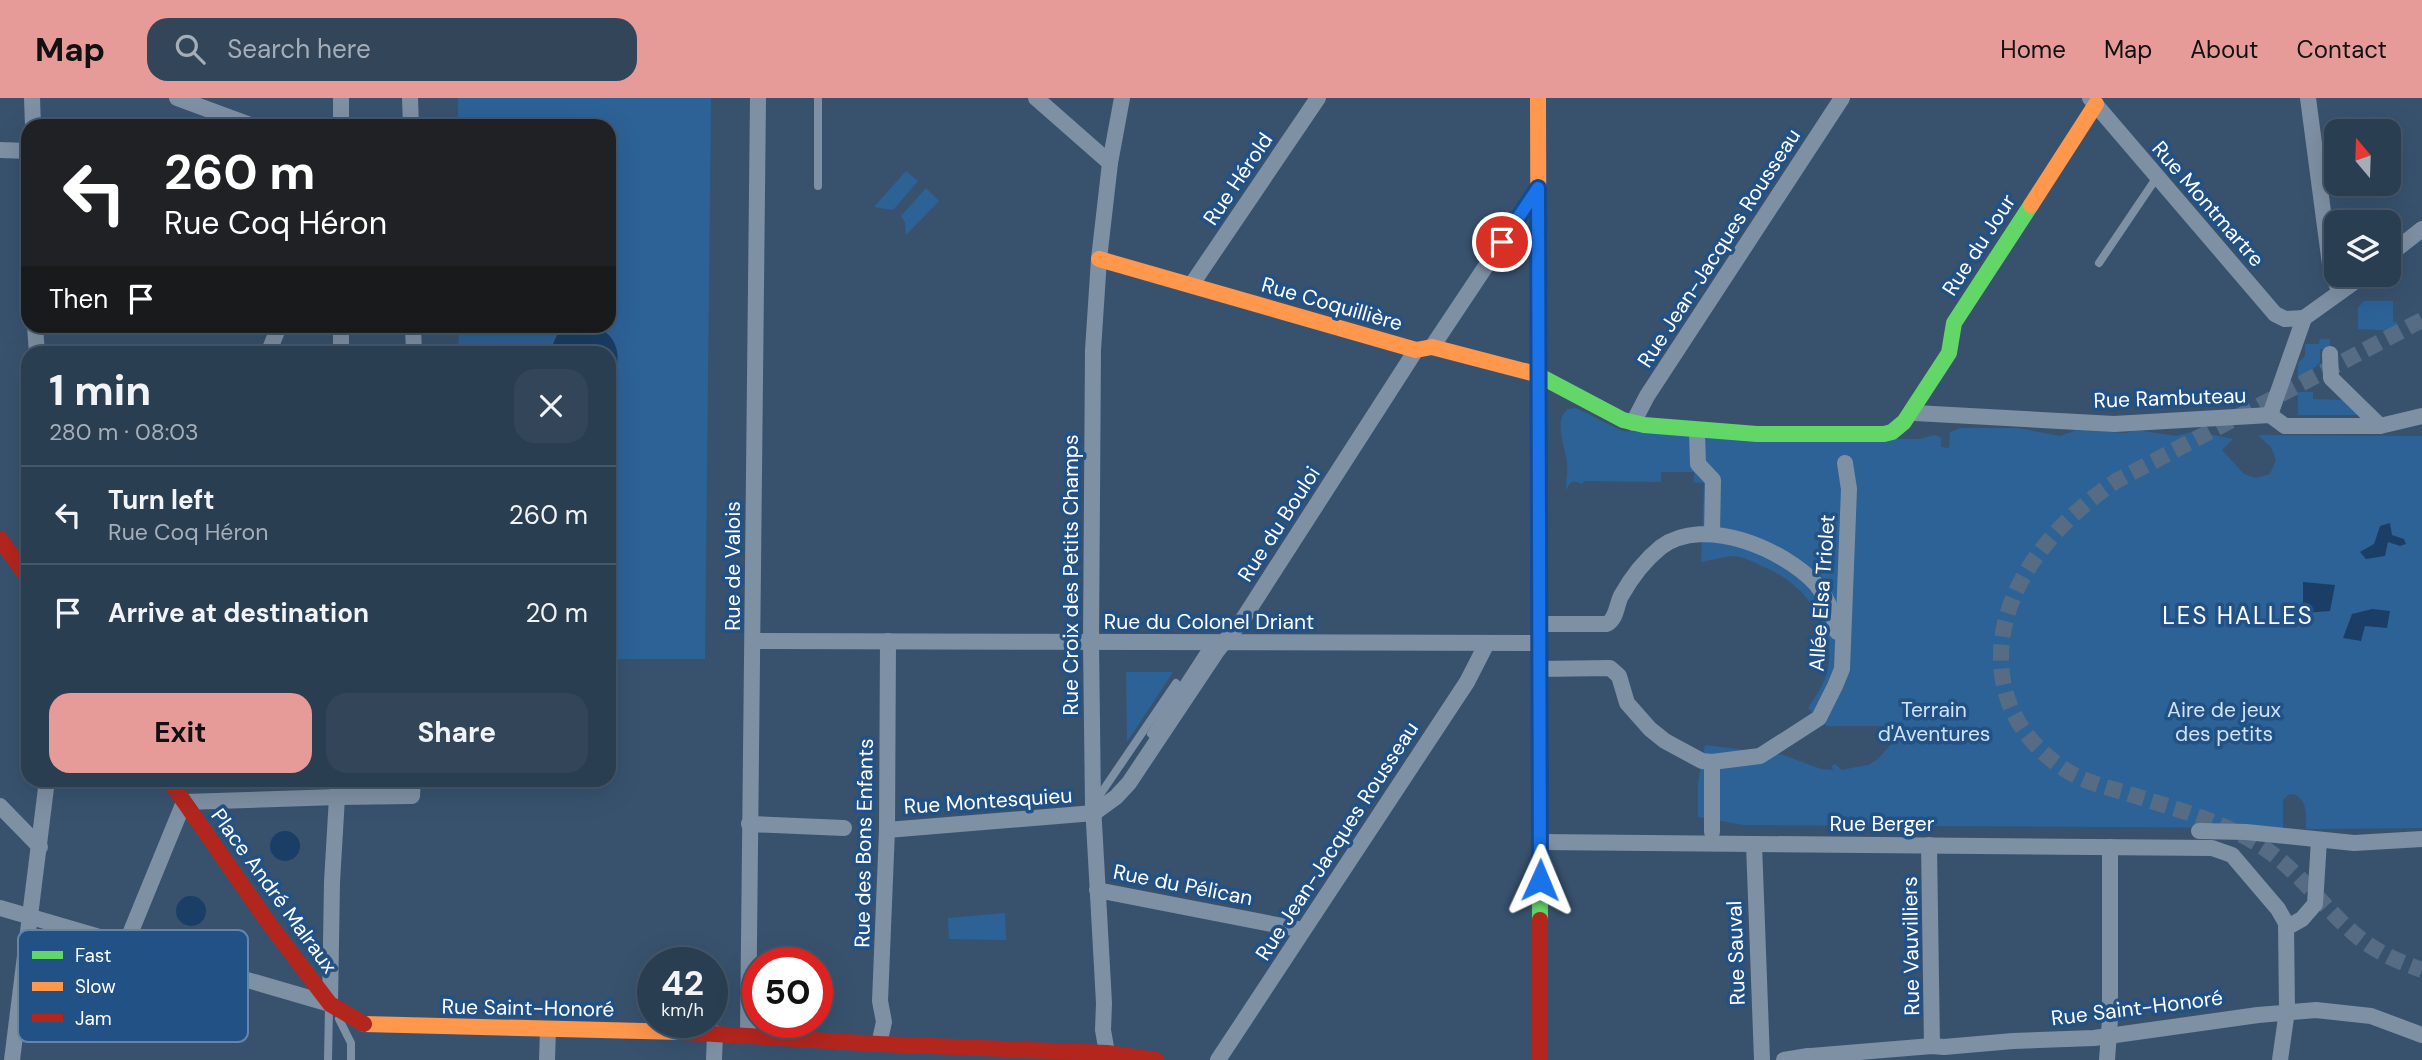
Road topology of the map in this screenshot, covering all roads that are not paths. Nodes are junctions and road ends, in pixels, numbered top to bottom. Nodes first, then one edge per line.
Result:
1 (32, 98) edge
2 (177, 98) edge
3 (341, 98) edge
4 (410, 98) edge
5 (758, 98) edge
6 (818, 98) edge
7 (1035, 98) edge
8 (1122, 98) edge
9 (1318, 98) edge
10 (1538, 98) edge
11 (1842, 98) edge
12 (2308, 98) edge
13 (2093, 101) edge
14 (33, 119) edge
15 (234, 119) edge
16 (341, 119) edge
17 (411, 119) edge
18 (0, 150) edge
19 (21, 151) edge
20 (1110, 163) junction
21 (2157, 177) junction
22 (818, 186) dead end
23 (1538, 188) junction
24 (2422, 229) edge
25 (2401, 246) edge
26 (1099, 259) junction
27 (2099, 264) dead end
28 (1192, 284) junction
29 (2347, 287) edge
30 (2340, 292) junction
31 (2304, 318) junction
32 (1424, 349) junction
33 (2330, 354) dead end
34 (1539, 375) junction
35 (1913, 413) junction
36 (2270, 415) junction
37 (2422, 416) edge
38 (1633, 423) junction
39 (2379, 426) junction
40 (1697, 433) dead end
41 (1845, 463) dead end
42 (1712, 533) junction
43 (0, 539) edge
44 (21, 563) edge
45 (1539, 624) junction
46 (753, 641) junction
47 (888, 641) junction
48 (1091, 642) junction
49 (1218, 643) junction
50 (1487, 643) junction
51 (1538, 643) junction
52 (1841, 651) junction
53 (1539, 669) junction
54 (1176, 682) dead end
55 (1151, 734) dead end
56 (1707, 761) junction
57 (46, 787) edge
58 (174, 787) edge
59 (413, 788) edge
60 (338, 789) edge
61 (184, 802) junction
62 (0, 806) edge
63 (1093, 809) junction
64 (749, 824) junction
65 (844, 828) dead end
66 (887, 830) junction
67 (2199, 831) dead end
68 (1712, 832) dead end
69 (2319, 839) junction
70 (2422, 839) edge
71 (1540, 842) junction
72 (1754, 844) junction
73 (1929, 845) junction
74 (40, 847) junction
75 (2110, 847) junction
76 (1097, 890) junction
77 (0, 908) edge
78 (31, 918) junction
79 (2286, 928) junction
80 (29, 930) edge
81 (71, 930) edge
82 (132, 930) edge
83 (1303, 930) junction
84 (748, 947) edge
85 (248, 981) edge
86 (330, 1004) junction
87 (2287, 1011) junction
88 (18, 1015) edge
89 (548, 1029) junction
90 (637, 1032) edge
91 (2107, 1035) junction
92 (2422, 1035) edge
93 (715, 1038) edge
94 (792, 1038) edge
95 (879, 1044) junction
96 (1932, 1046) junction
97 (1107, 1053) junction
98 (1810, 1058) edge
99 (12, 1060) edge
100 (328, 1060) edge
101 (351, 1060) edge
102 (547, 1060) edge
103 (714, 1060) edge
104 (1156, 1060) edge
105 (1218, 1060) edge
106 (1540, 1060) edge
107 (1762, 1060) edge
108 (1784, 1060) edge
109 (2107, 1060) edge
110 (2280, 1060) edge

1 - 14 street
2 - 15 street
3 - 16 street
4 - 17 street
5 - 46 street, Rue de Valois
6 - 22 lane
7 - 20 street
8 - 20 street, Rue Croix des Petits Champs
9 - 28 street, Rue Hérold
10 - 23 street
11 - 38 street, Rue Jean-Jacques Rousseau
12 - 30 street
13 - 21 street, Rue Montmartre
13 - 35 street, Rue du Jour
18 - 19 street
20 - 26 street, Rue Croix des Petits Champs
21 - 27 lane
21 - 31 street, Rue Montmartre
23 - 32 street, Rue du Bouloi
23 - 34 street
24 - 25 street
26 - 28 street, Rue Coquillière
26 - 48 street, Rue Croix des Petits Champs
28 - 32 street, Rue Coquillière
29 - 30 street
30 - 31 street
31 - 36 street
32 - 34 street, Rue Coquillière
32 - 49 street, Rue du Bouloi
33 - 39 street
34 - 38 street, Rue Coquillière
34 - 45 street
35 - 36 street, Rue Rambuteau
35 - 38 street, Rue Coquillière
36 - 39 street, Rue Rambuteau
37 - 39 street, Rue Rambuteau
40 - 42 street
41 - 52 street, Allée Elsa Triolet
42 - 45 street
42 - 52 street
43 - 44 street
45 - 51 street
46 - 47 street, Rue du Colonel Driant
46 - 64 street, Rue de Valois
47 - 48 street, Rue du Colonel Driant
47 - 66 street, Rue des Bons Enfants
48 - 49 street, Rue du Colonel Driant
48 - 63 street, Rue Croix des Petits Champs
49 - 50 street, Rue du Colonel Driant
49 - 55 lane
49 - 63 street, Rue du Bouloi
50 - 51 street, Rue du Colonel Driant
50 - 83 street, Rue Jean-Jacques Rousseau
51 - 53 street
52 - 56 street, Allée Elsa Triolet
53 - 56 street
53 - 71 street
54 - 63 lane
56 - 68 street
57 - 74 street
58 - 61 street
59 - 60 street, Place André Malraux
60 - 61 street, Place André Malraux
60 - 86 street
61 - 82 street, Place André Malraux
61 - 86 street, Place André Malraux
62 - 74 street
63 - 66 street, Rue Montesquieu
63 - 76 street, Rue Croix des Petits Champs
64 - 65 street
64 - 84 street, Rue de Valois
66 - 95 street, Rue des Bons Enfants
67 - 69 street
69 - 70 street
69 - 79 street
71 - 72 street, Rue Berger
71 - 106 street
72 - 73 street, Rue Berger
72 - 107 street, Rue Sauval
73 - 75 street, Rue Berger
73 - 96 street, Rue Vauvilliers
74 - 78 street
75 - 79 street, Rue Berger
75 - 91 street
76 - 83 street, Rue du Pélican
76 - 97 street, Rue Croix des Petits Champs
77 - 78 street, Rue Saint-Honoré
78 - 80 street
78 - 81 street, Rue Saint-Honoré
79 - 87 street
83 - 105 street, Rue Jean-Jacques Rousseau
85 - 86 street, Rue Saint-Honoré
86 - 89 street, Rue Saint-Honoré
86 - 100 lane
86 - 101 lane
87 - 91 street, Rue Saint-Honoré
87 - 92 street, Rue Saint-Honoré
87 - 110 street
88 - 99 street
89 - 90 street, Rue Saint-Honoré
89 - 102 street
91 - 96 street, Rue Saint-Honoré
91 - 109 street
93 - 103 street
94 - 95 street, Rue Saint-Honoré
95 - 97 street, Rue Saint-Honoré
96 - 98 street, Rue Saint-Honoré
97 - 104 street, Rue Saint-Honoré
98 - 108 street, Rue Saint-Honoré

